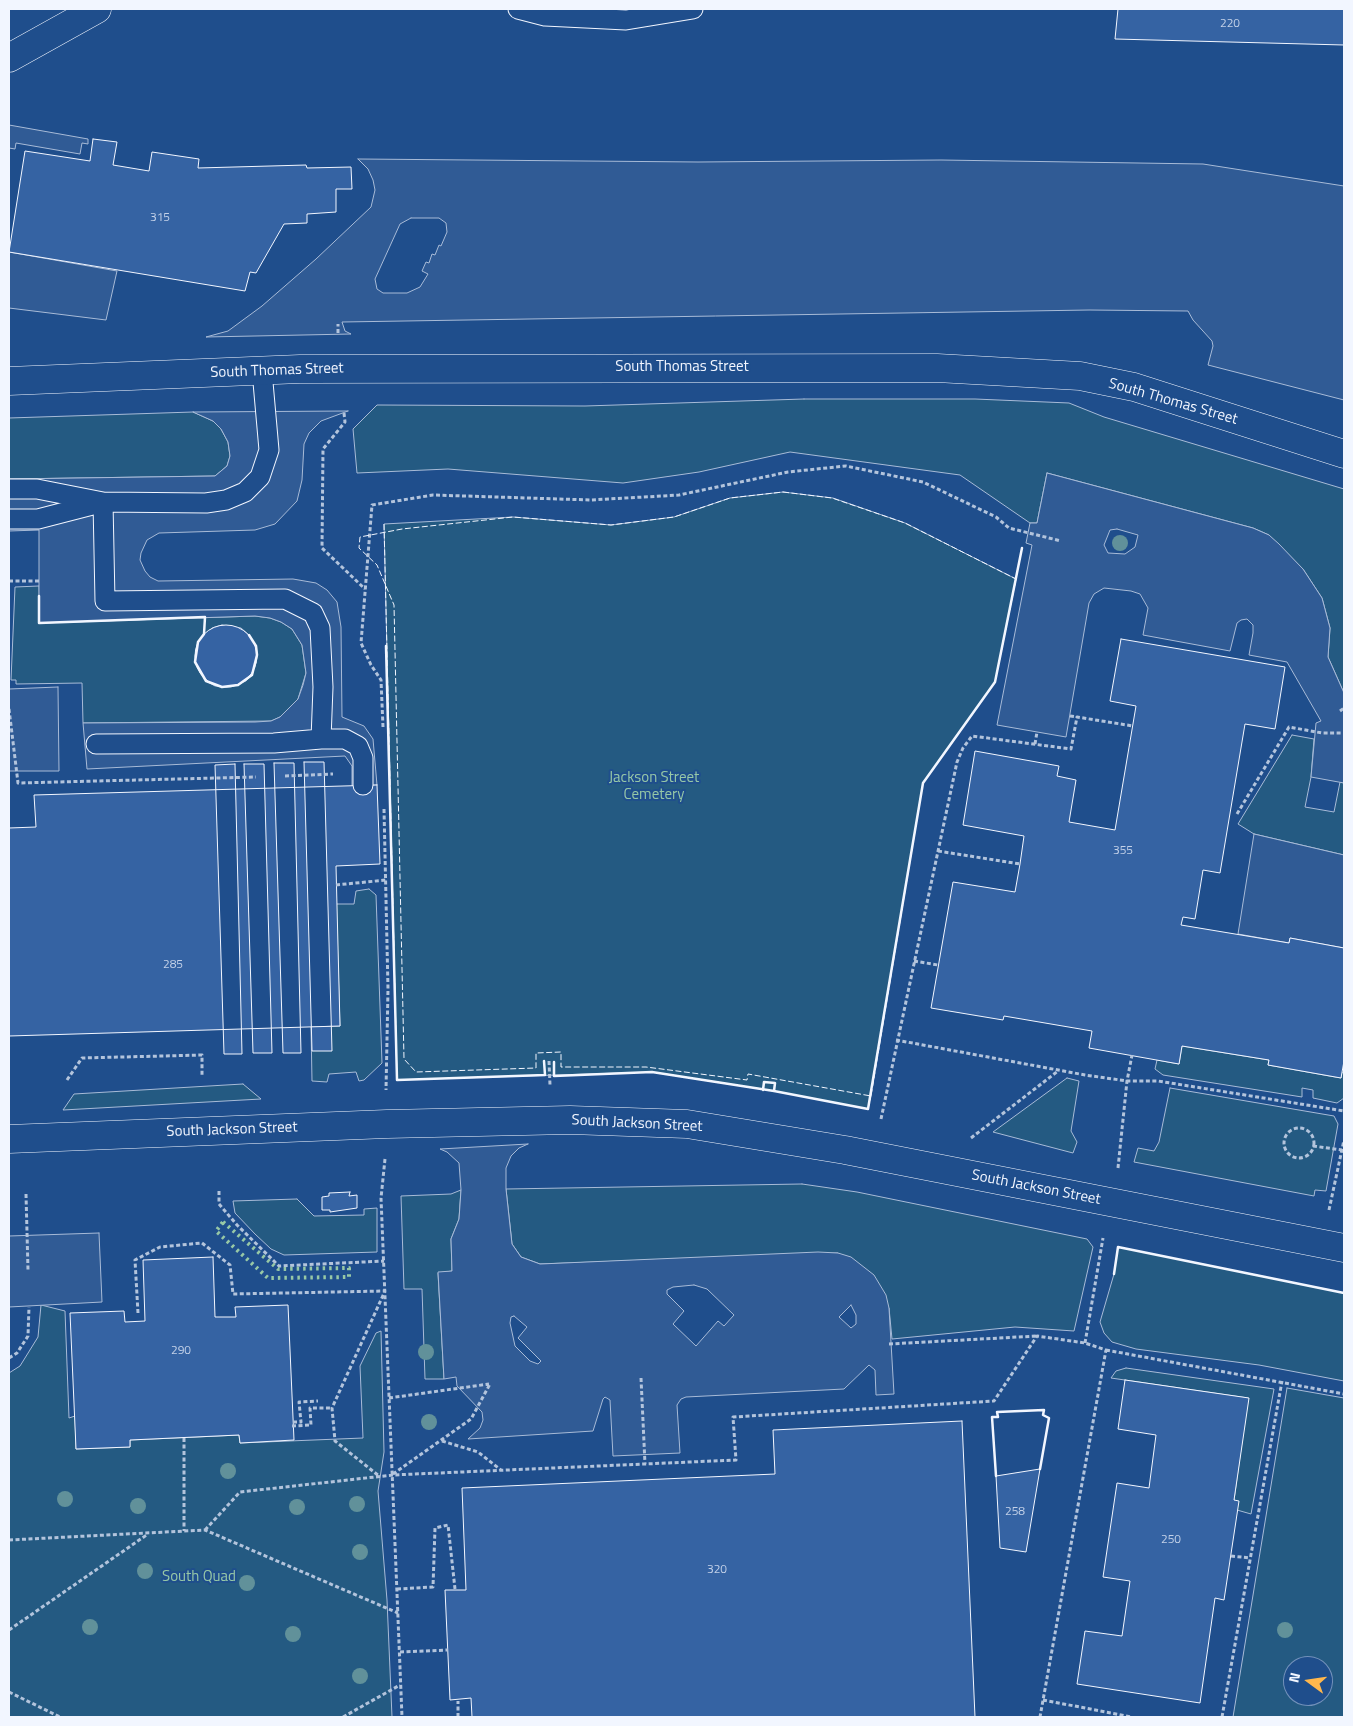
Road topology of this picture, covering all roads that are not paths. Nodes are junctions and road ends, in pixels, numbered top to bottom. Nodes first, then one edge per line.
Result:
1 (97, 9) edge
2 (518, 9) edge
3 (694, 9) edge
4 (9, 58) edge
5 (262, 371) junction
6 (9, 381) edge
7 (1344, 454) edge
8 (9, 489) edge
9 (104, 502) junction
10 (9, 519) edge
11 (321, 739) junction
12 (96, 744) dead end
13 (363, 779) road end
14 (9, 1139) edge
15 (1344, 1248) edge

1 - 4 street
2 - 3 lane
5 - 6 street, South Thomas Street
5 - 7 street, South Thomas Street
5 - 9 lane
8 - 9 lane
9 - 10 lane
9 - 11 lane
11 - 12 lane
11 - 13 lane
14 - 15 street, South Jackson Street

